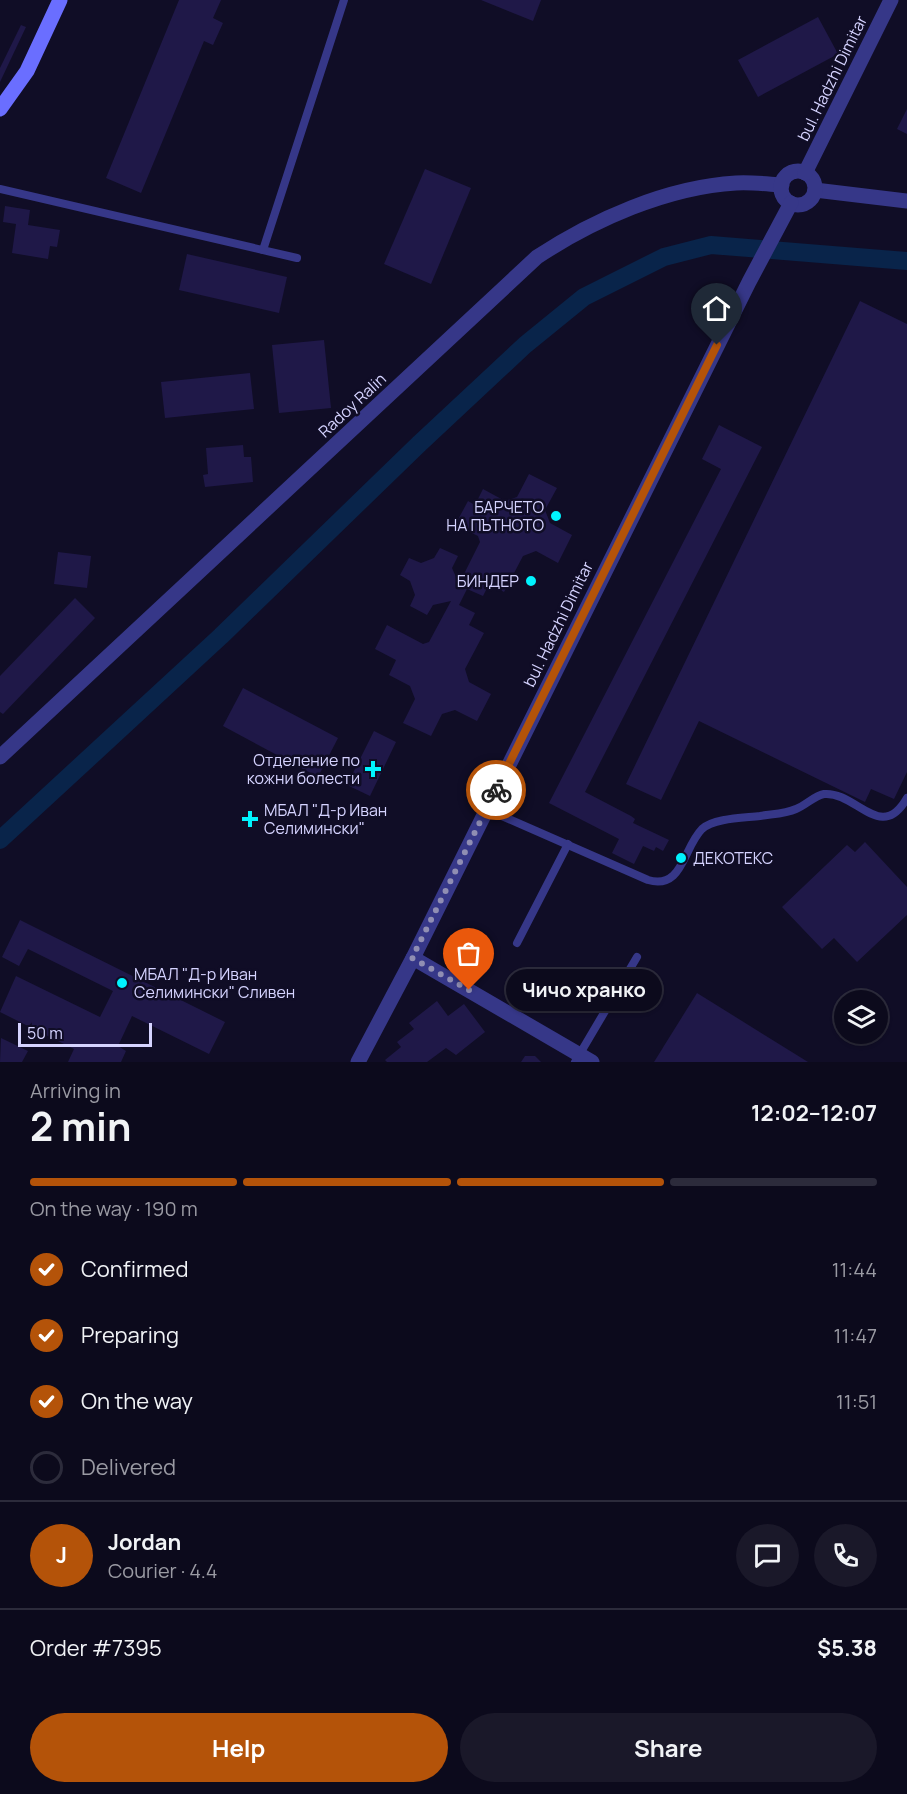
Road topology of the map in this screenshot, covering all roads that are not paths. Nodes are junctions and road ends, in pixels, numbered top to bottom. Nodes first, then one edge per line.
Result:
1 (60, 0) edge
2 (344, 0) edge
3 (891, 0) edge
4 (0, 109) edge
5 (806, 173) junction
6 (782, 185) junction
7 (0, 189) edge
8 (815, 190) junction
9 (907, 201) edge
10 (791, 203) junction
11 (263, 250) junction
12 (297, 258) dead end
13 (0, 758) edge
14 (907, 798) edge
15 (486, 809) junction
16 (568, 844) junction
17 (517, 943) dead end
18 (637, 957) dead end
19 (412, 958) junction
20 (582, 1060) edge
21 (358, 1062) edge

1 - 4 main road
2 - 11 lane
3 - 5 street, bul. Hadzhi Dimitar
5 - 6 street
5 - 8 street
6 - 10 street
6 - 13 street, Radoy Ralin
7 - 11 lane
8 - 9 street
8 - 10 street
10 - 15 street, bul. Hadzhi Dimitar
11 - 12 lane
14 - 16 lane
15 - 16 lane
15 - 19 street, bul. Hadzhi Dimitar
16 - 17 lane
18 - 20 lane
19 - 20 street
19 - 21 street, bul. Hadzhi Dimitar

